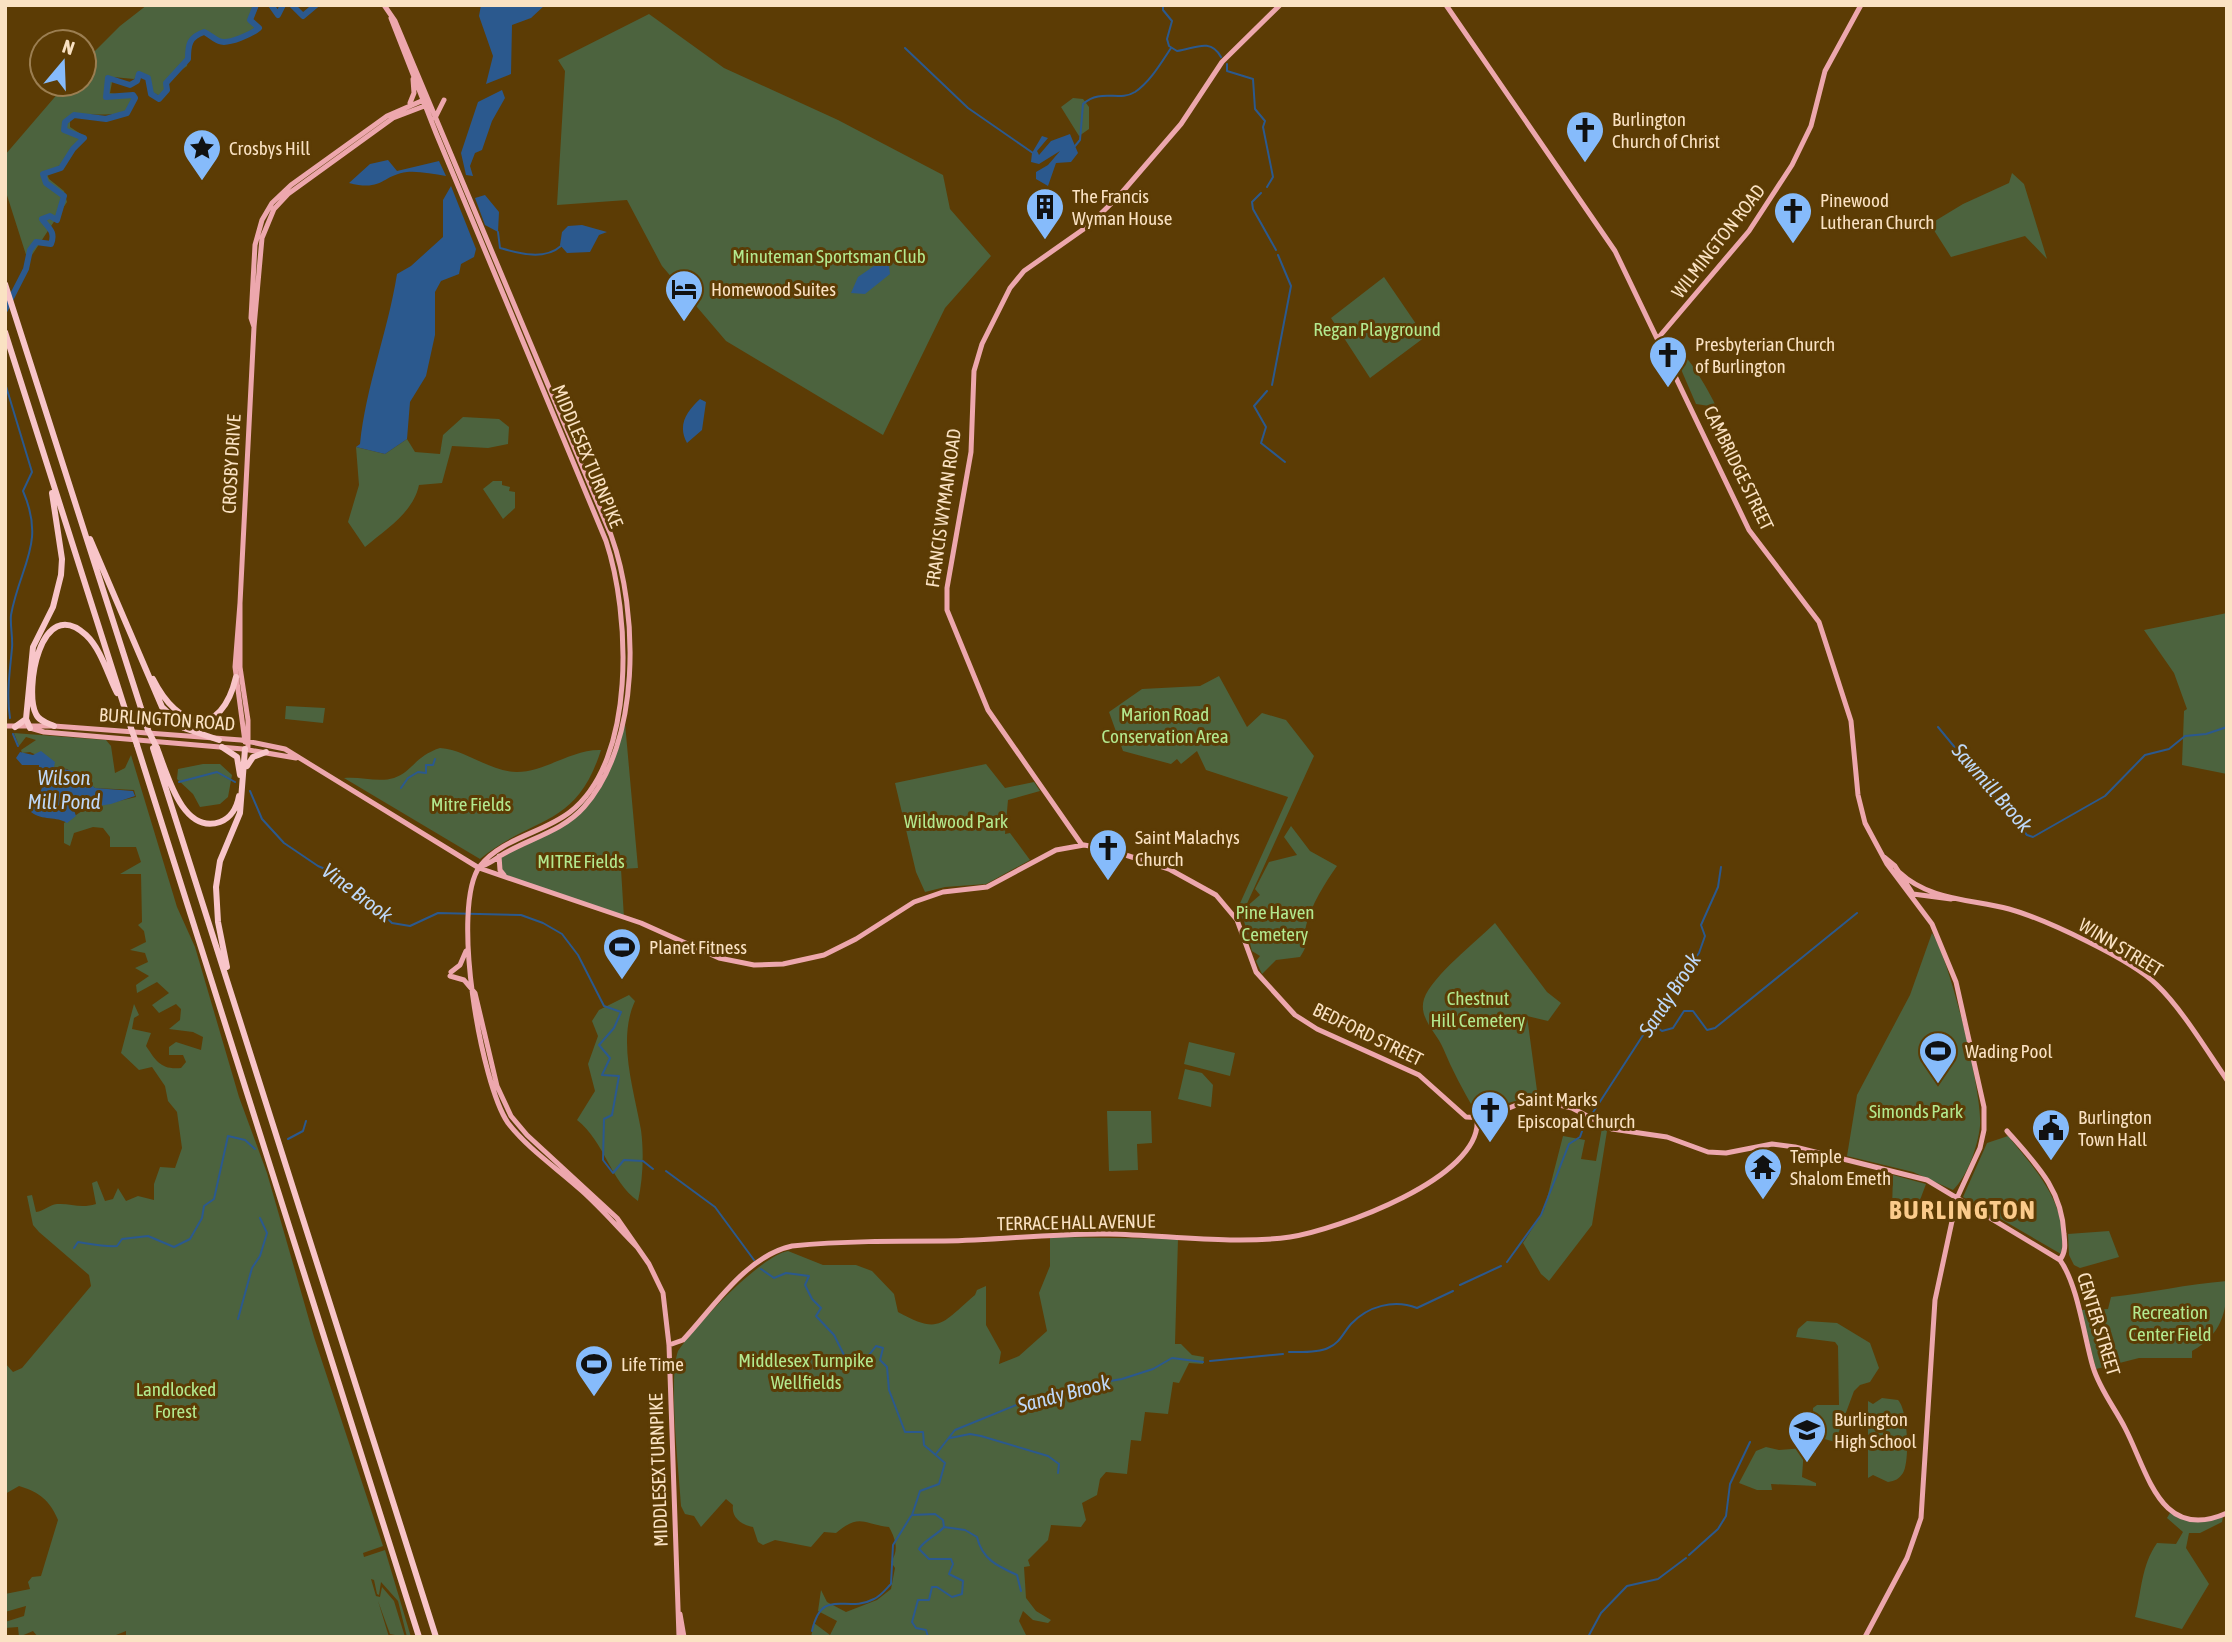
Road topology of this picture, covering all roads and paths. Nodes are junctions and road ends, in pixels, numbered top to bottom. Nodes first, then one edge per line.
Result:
1 (384, 5) edge
2 (1280, 5) edge
3 (1446, 5) edge
4 (1861, 5) edge
5 (391, 18) junction
6 (412, 71) junction
7 (444, 100) dead end
8 (426, 102) junction
9 (408, 105) junction
10 (435, 118) junction
11 (495, 266) junction
12 (5, 284) edge
13 (254, 327) junction
14 (5, 332) edge
15 (1659, 337) junction
16 (49, 474) junction
17 (77, 509) junction
18 (603, 524) junction
19 (240, 603) junction
20 (143, 663) junction
21 (236, 677) junction
22 (33, 707) junction
23 (26, 719) junction
24 (128, 719) junction
25 (244, 724) junction
26 (5, 726) edge
27 (54, 726) junction
28 (15, 727) junction
29 (30, 728) junction
30 (230, 740) junction
31 (246, 741) junction
32 (220, 743) junction
33 (155, 748) junction
34 (246, 751) junction
35 (266, 752) junction
36 (299, 758) junction
37 (245, 770) junction
38 (1082, 845) junction
39 (499, 856) junction
40 (1884, 857) junction
41 (479, 867) junction
42 (1899, 872) junction
43 (506, 878) junction
44 (1927, 890) junction
45 (1913, 894) junction
46 (1934, 899) junction
47 (1958, 899) junction
48 (1923, 908) junction
49 (467, 947) junction
50 (475, 993) junction
51 (235, 1003) junction
52 (2227, 1080) edge
53 (1477, 1119) junction
54 (2007, 1131) dead end
55 (1957, 1198) junction
56 (2060, 1261) junction
57 (669, 1345) junction
58 (2227, 1513) edge
59 (680, 1614) junction
60 (419, 1637) edge
61 (436, 1637) edge
62 (679, 1637) edge
63 (684, 1637) edge
64 (1865, 1637) edge

1 - 5 main road, MIDDLESEX TURNPIKE
2 - 38 main road, FRANCIS WYMAN ROAD
3 - 15 main road, CAMBRIDGE STREET
4 - 15 main road, WILMINGTON ROAD
5 - 6 main road, MIDDLESEX TURNPIKE
5 - 8 main road, MIDDLESEX TURNPIKE
6 - 8 main road, MIDDLESEX TURNPIKE
6 - 9 main road
7 - 10 main road
8 - 9 main road, CROSBY DRIVE
8 - 10 main road, MIDDLESEX TURNPIKE
8 - 11 main road, MIDDLESEX TURNPIKE
8 - 13 main road, CROSBY DRIVE
9 - 13 main road, CROSBY DRIVE
10 - 11 main road, MIDDLESEX TURNPIKE
11 - 18 main road, MIDDLESEX TURNPIKE
12 - 17 highway
13 - 19 main road, CROSBY DRIVE
14 - 16 highway
15 - 40 main road, CAMBRIDGE STREET
16 - 23 highway
16 - 24 highway
17 - 20 highway
17 - 33 highway, bridge
18 - 39 main road, MIDDLESEX TURNPIKE
18 - 41 main road, MIDDLESEX TURNPIKE
19 - 21 main road, CROSBY DRIVE
19 - 31 main road, CROSBY DRIVE
20 - 21 highway
20 - 32 highway
21 - 25 main road, CROSBY DRIVE
22 - 24 highway
22 - 27 highway
22 - 29 highway
23 - 28 highway
23 - 29 highway
24 - 60 highway, bridge
25 - 30 main road
25 - 31 main road, CROSBY DRIVE
26 - 28 main road, BURLINGTON ROAD
27 - 29 main road, BURLINGTON ROAD
27 - 32 main road, BURLINGTON ROAD
28 - 29 main road, BURLINGTON ROAD
29 - 32 main road, BURLINGTON ROAD
30 - 31 main road, BURLINGTON ROAD
30 - 32 main road, BURLINGTON ROAD
31 - 34 main road, CROSBY DRIVE
31 - 36 main road, BURLINGTON ROAD
32 - 33 highway
32 - 34 main road, BURLINGTON ROAD
33 - 51 highway
34 - 35 main road, BURLINGTON ROAD
34 - 37 highway
35 - 36 main road, BURLINGTON ROAD
35 - 37 highway
36 - 41 main road, BURLINGTON ROAD
37 - 51 highway
38 - 43 main road, BEDFORD STREET
38 - 53 main road, BEDFORD STREET
39 - 41 main road, MIDDLESEX TURNPIKE
39 - 43 main road
40 - 42 main road, CAMBRIDGE STREET
40 - 45 main road, CAMBRIDGE STREET
41 - 43 main road, BEDFORD STREET
41 - 49 main road, MIDDLESEX TURNPIKE
42 - 44 main road, WINN STREET
42 - 45 main road, CAMBRIDGE STREET
44 - 45 main road
44 - 47 main road, WINN STREET
45 - 46 main road, WINN STREET
45 - 48 main road, CAMBRIDGE STREET
46 - 47 main road, WINN STREET
46 - 48 main road
47 - 52 main road, WINN STREET
48 - 55 main road, CAMBRIDGE STREET
49 - 50 main road, MIDDLESEX TURNPIKE
49 - 50 main road
50 - 57 main road, MIDDLESEX TURNPIKE
51 - 61 highway
53 - 55 main road
53 - 57 main road, TERRACE HALL AVENUE
54 - 56 main road, CENTER STREET
55 - 56 main road
55 - 64 main road, CAMBRIDGE STREET
56 - 58 main road, CENTER STREET
57 - 59 main road, MIDDLESEX TURNPIKE
59 - 62 main road, MIDDLESEX TURNPIKE
59 - 63 main road, MIDDLESEX TURNPIKE

